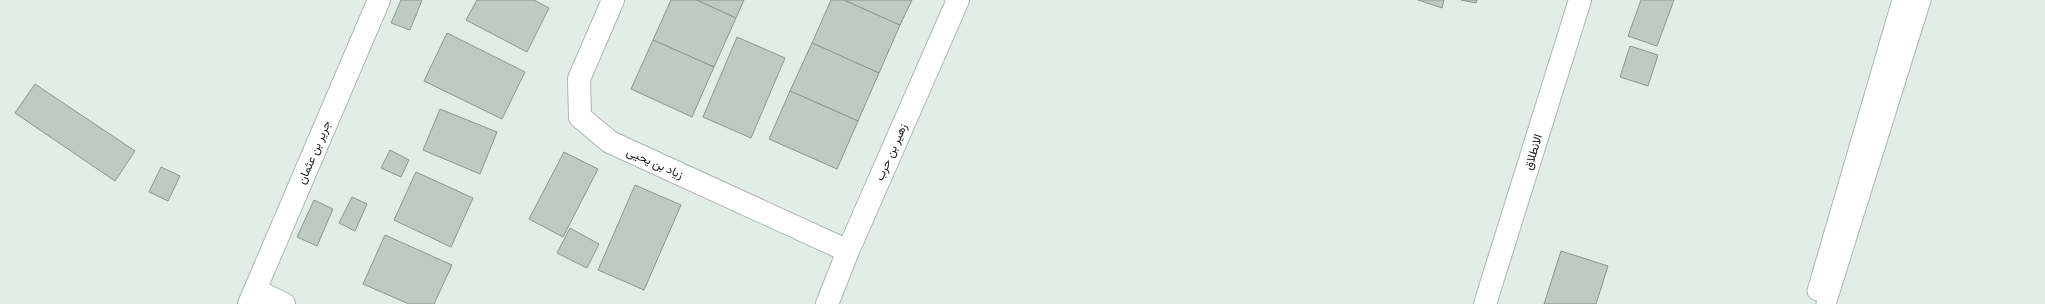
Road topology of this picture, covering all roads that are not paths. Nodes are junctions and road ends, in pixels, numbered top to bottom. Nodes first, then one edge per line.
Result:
1 (379, 0) edge
2 (613, 0) edge
3 (958, 0) edge
4 (1580, 0) edge
5 (1902, 0) edge
6 (1921, 0) edge
7 (848, 250) junction
8 (252, 297) edge
9 (284, 304) edge
10 (827, 304) edge
11 (1485, 304) edge
12 (1813, 304) edge
13 (1826, 304) edge

1 - 8 street, جرير بن عثمان
2 - 7 street, زياد بن يحيى
3 - 7 street, زهير بن حرب
4 - 11 street, الانطلاق
5 - 12 lane
6 - 13 lane
7 - 10 street, زهير بن حرب
8 - 9 street

